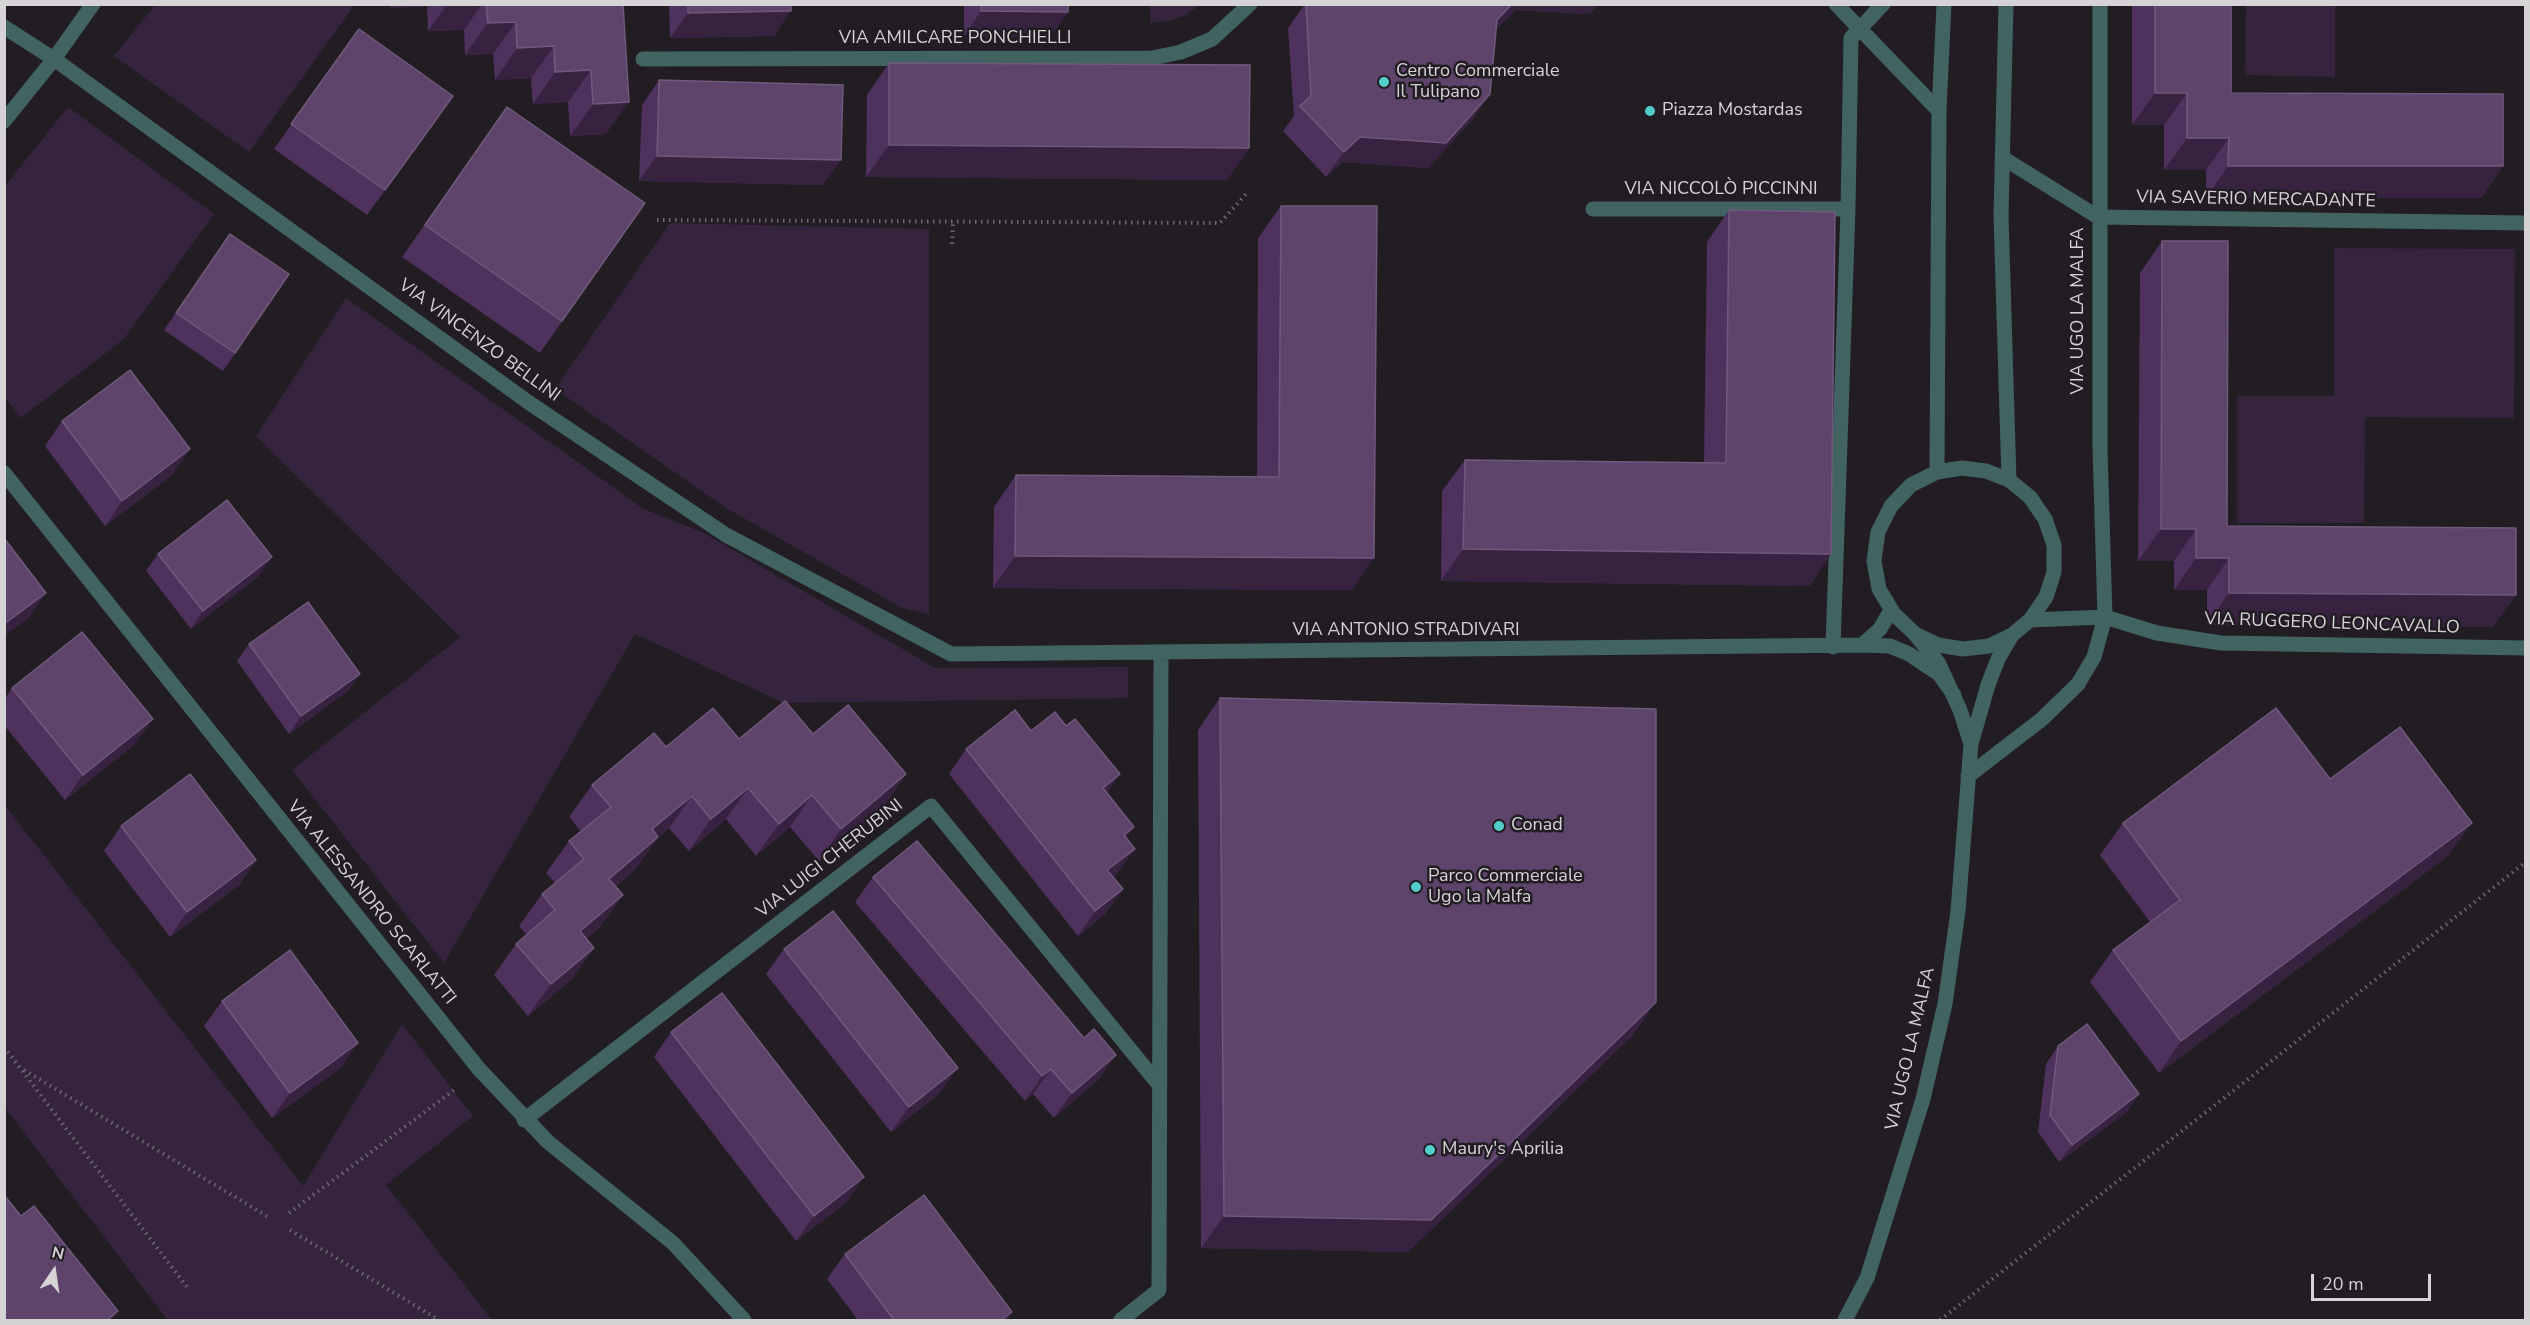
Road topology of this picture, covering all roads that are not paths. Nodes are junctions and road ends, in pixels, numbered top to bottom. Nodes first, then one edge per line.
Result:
1 (93, 4) edge
2 (1250, 4) edge
3 (1836, 4) edge
4 (1883, 4) edge
5 (1944, 4) edge
6 (2006, 4) edge
7 (2100, 4) edge
8 (4, 27) edge
9 (1859, 28) junction
10 (54, 59) junction
11 (643, 59) dead end
12 (1939, 111) junction
13 (4, 121) edge
14 (2003, 158) junction
15 (1593, 209) dead end
16 (1848, 209) junction
17 (2098, 217) junction
18 (2526, 223) edge
19 (1937, 472) junction
20 (4, 473) edge
21 (2009, 480) junction
22 (1891, 610) junction
23 (2104, 617) junction
24 (2030, 620) junction
25 (1915, 634) junction
26 (2012, 635) junction
27 (1862, 645) junction
28 (1833, 647) junction
29 (2526, 648) edge
30 (1161, 652) junction
31 (951, 654) joint
32 (1954, 695) junction
33 (1971, 744) junction
34 (1968, 776) junction
35 (1160, 1086) junction
36 (524, 1120) junction
37 (744, 1320) edge
38 (1121, 1320) edge
39 (1845, 1320) edge

1 - 10 street
2 - 11 street, VIA AMILCARE PONCHIELLI
3 - 9 street
4 - 9 street
5 - 12 street
6 - 14 street
7 - 17 street, VIA UGO LA MALFA
8 - 10 street, VIA VINCENZO BELLINI
9 - 12 street
9 - 16 street
10 - 13 street
10 - 31 street, VIA VINCENZO BELLINI
12 - 19 street
14 - 17 street
14 - 21 street
15 - 16 street, VIA NICCOLÒ PICCINNI
16 - 28 street
17 - 18 street, VIA SAVERIO MERCADANTE
17 - 23 street, VIA UGO LA MALFA
19 - 21 street, VIA UGO LA MALFA
19 - 22 street, VIA UGO LA MALFA
20 - 36 street, VIA ALESSANDRO SCARLATTI
21 - 24 street, VIA UGO LA MALFA
22 - 25 street, VIA UGO LA MALFA
22 - 27 street
23 - 24 street
23 - 29 street, VIA RUGGERO LEONCAVALLO
23 - 34 street, VIA UGO LA MALFA
24 - 26 street, VIA UGO LA MALFA
25 - 26 street, VIA UGO LA MALFA
25 - 32 street, VIA UGO LA MALFA
26 - 33 street, VIA UGO LA MALFA
27 - 28 street, VIA ANTONIO STRADIVARI
27 - 32 street, VIA ANTONIO STRADIVARI
28 - 30 street, VIA ANTONIO STRADIVARI
30 - 31 street, VIA ANTONIO STRADIVARI
30 - 35 street
32 - 33 street, VIA UGO LA MALFA
33 - 34 street, VIA UGO LA MALFA
34 - 39 street, VIA UGO LA MALFA
35 - 36 street, VIA LUIGI CHERUBINI
35 - 38 street
36 - 37 street, VIA ALESSANDRO SCARLATTI

